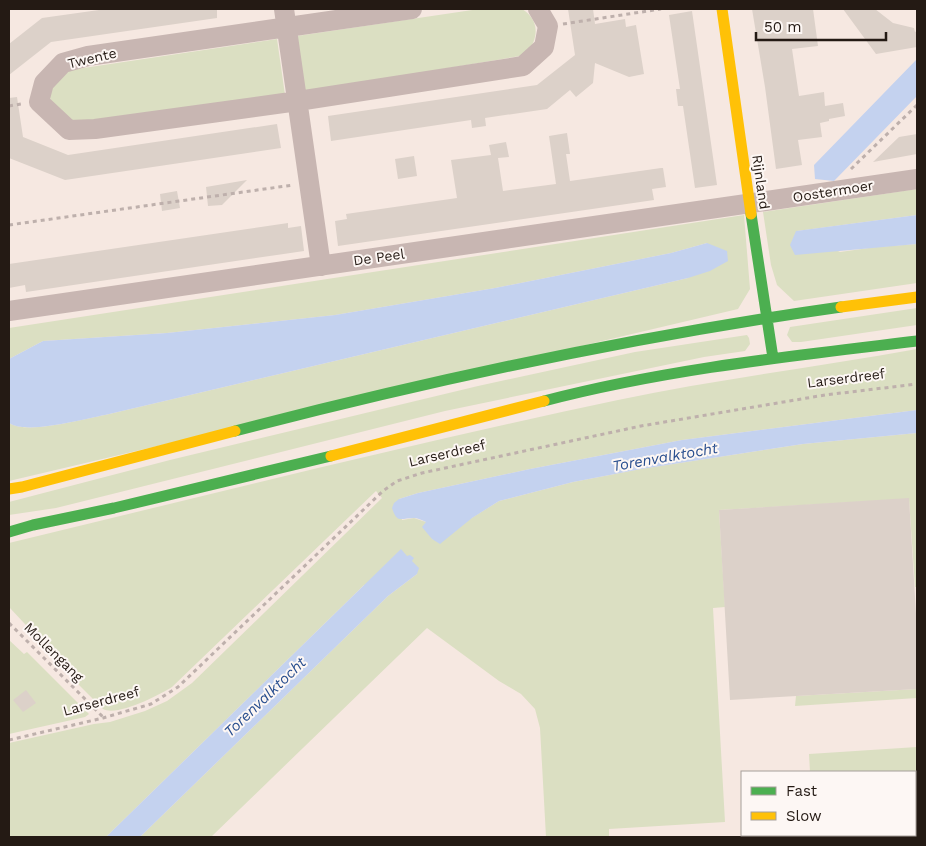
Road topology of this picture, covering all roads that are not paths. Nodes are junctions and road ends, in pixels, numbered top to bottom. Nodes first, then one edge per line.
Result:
1 (412, 9) edge
2 (538, 9) edge
3 (722, 9) edge
4 (286, 18) edge
5 (298, 101) junction
6 (917, 179) edge
7 (749, 204) junction
8 (321, 266) junction
9 (917, 297) edge
10 (9, 311) edge
11 (767, 317) junction
12 (917, 340) edge
13 (773, 358) junction
14 (22, 488) junction
15 (9, 489) edge
16 (9, 493) edge
17 (9, 525) edge
18 (33, 525) junction
19 (9, 532) edge

1 - 4 street, Twente
2 - 5 street, Twente
3 - 7 main road, Rijnland
4 - 5 street
4 - 5 street, Twente
5 - 8 street
6 - 7 street, Oostermoer
7 - 8 street, De Peel
7 - 11 main road, Rijnland
8 - 10 street, De Peel
9 - 11 main road
11 - 13 main road, Rijnland
11 - 14 main road
12 - 13 main road, Larserdreef
13 - 18 main road, Larserdreef
14 - 15 main road
14 - 16 main road
17 - 18 main road, Larserdreef
18 - 19 main road, Larserdreef

